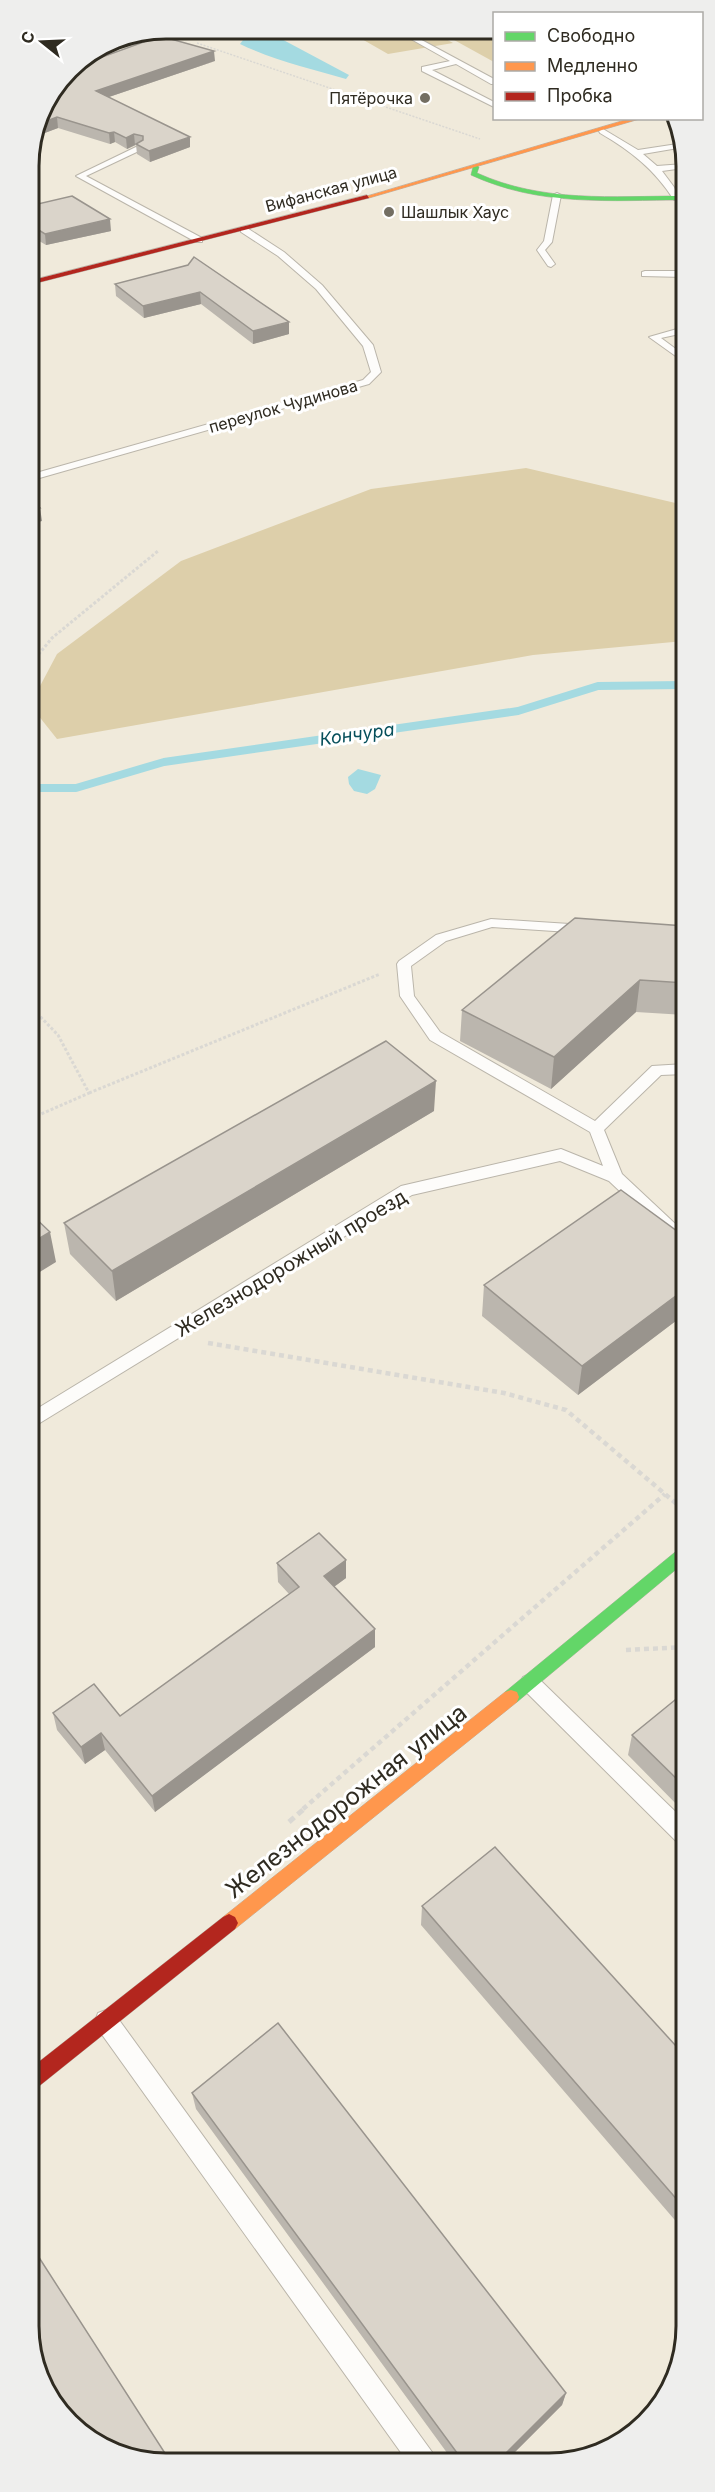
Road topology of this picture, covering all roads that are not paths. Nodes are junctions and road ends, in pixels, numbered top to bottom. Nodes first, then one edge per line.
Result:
1 (160, 39) edge
2 (415, 39) edge
3 (457, 62) junction
4 (85, 68) edge
5 (493, 81) edge
6 (493, 104) edge
7 (617, 120) edge
8 (635, 120) edge
9 (627, 123) junction
10 (603, 131) junction
11 (675, 146) edge
12 (139, 149) edge
13 (638, 152) junction
14 (476, 167) junction
15 (676, 167) edge
16 (656, 169) junction
17 (435, 192) dead end
18 (676, 192) edge
19 (479, 193) dead end
20 (551, 194) junction
21 (369, 195) junction
22 (676, 198) edge
23 (244, 230) junction
24 (199, 240) junction
25 (551, 264) dead end
26 (645, 274) dead end
27 (676, 274) edge
28 (39, 280) edge
29 (676, 332) edge
30 (676, 353) edge
31 (39, 475) edge
32 (604, 930) edge
33 (676, 1070) edge
34 (596, 1129) junction
35 (615, 1178) junction
36 (676, 1235) edge
37 (39, 1416) edge
38 (676, 1561) edge
39 (530, 1683) junction
40 (676, 1827) edge
41 (106, 2021) junction
42 (39, 2074) edge
43 (417, 2453) edge

1 - 4 main road
2 - 3 lane
3 - 5 lane
3 - 6 lane
7 - 9 lane
8 - 9 main road, Вифанская улица
9 - 10 main road, Вифанская улица
10 - 13 lane
10 - 14 main road, Вифанская улица
11 - 13 lane
12 - 24 lane
13 - 16 lane
14 - 20 main road
14 - 21 main road, Вифанская улица
15 - 16 lane
16 - 18 lane
17 - 21 main road
19 - 20 main road
20 - 22 main road
20 - 25 lane
21 - 23 main road, Вифанская улица
23 - 24 main road, Вифанская улица
23 - 31 lane, переулок Чудинова
24 - 28 main road, Вифанская улица
26 - 27 lane
29 - 30 lane
32 - 34 lane
33 - 34 lane
34 - 35 lane
35 - 36 lane, Железнодорожный проезд
35 - 37 lane, Железнодорожный проезд
38 - 39 main road, Железнодорожная улица
39 - 40 lane
39 - 41 main road, Железнодорожная улица
41 - 42 main road, Железнодорожная улица
41 - 43 lane

